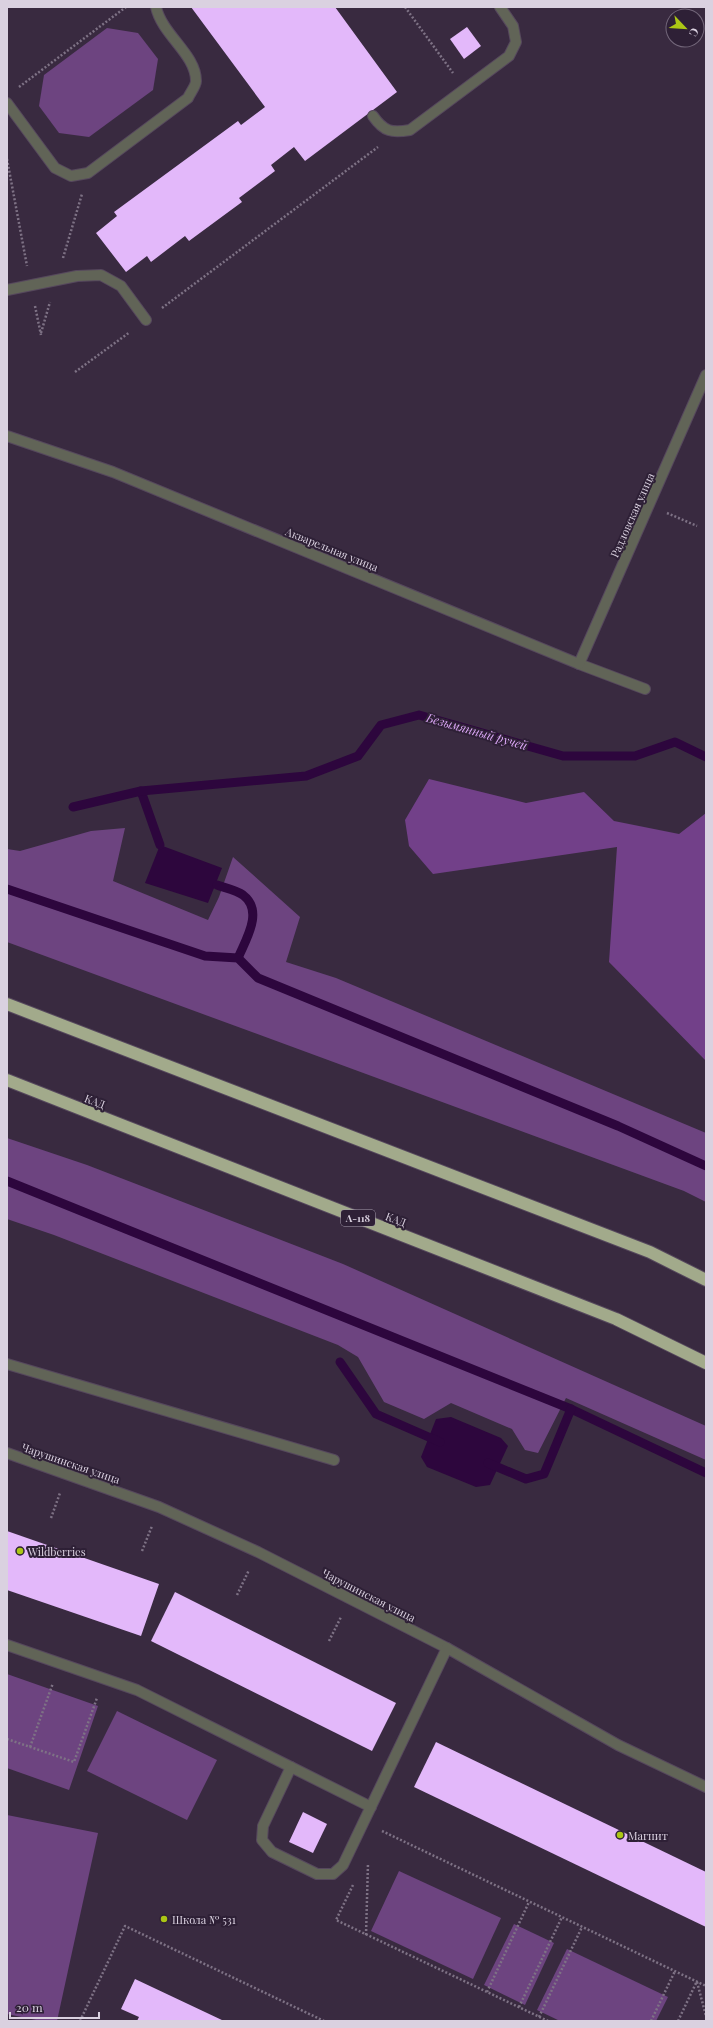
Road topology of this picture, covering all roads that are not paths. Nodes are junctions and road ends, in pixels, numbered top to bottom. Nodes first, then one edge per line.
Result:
1 (156, 7) edge
2 (500, 7) edge
3 (7, 103) edge
4 (373, 116) dead end
5 (7, 290) edge
6 (146, 320) road end
7 (706, 375) edge
8 (7, 436) edge
9 (579, 664) junction
10 (646, 689) dead end
11 (7, 1004) edge
12 (7, 1080) edge
13 (706, 1280) edge
14 (706, 1363) edge
15 (7, 1364) edge
16 (7, 1453) edge
17 (334, 1460) dead end
18 (7, 1645) edge
19 (447, 1648) junction
20 (291, 1767) junction
21 (706, 1787) edge
22 (371, 1807) junction

1 - 3 street
2 - 4 street
5 - 6 street
7 - 9 street, Радловская улица
8 - 9 street, Акварельная улица
9 - 10 street, Акварельная улица
11 - 13 highway
12 - 14 highway, КАД / А-118
15 - 17 street
16 - 19 street, Чарушинская улица
18 - 20 street
19 - 21 street, Чарушинская улица
19 - 22 street
20 - 22 street
20 - 22 street

